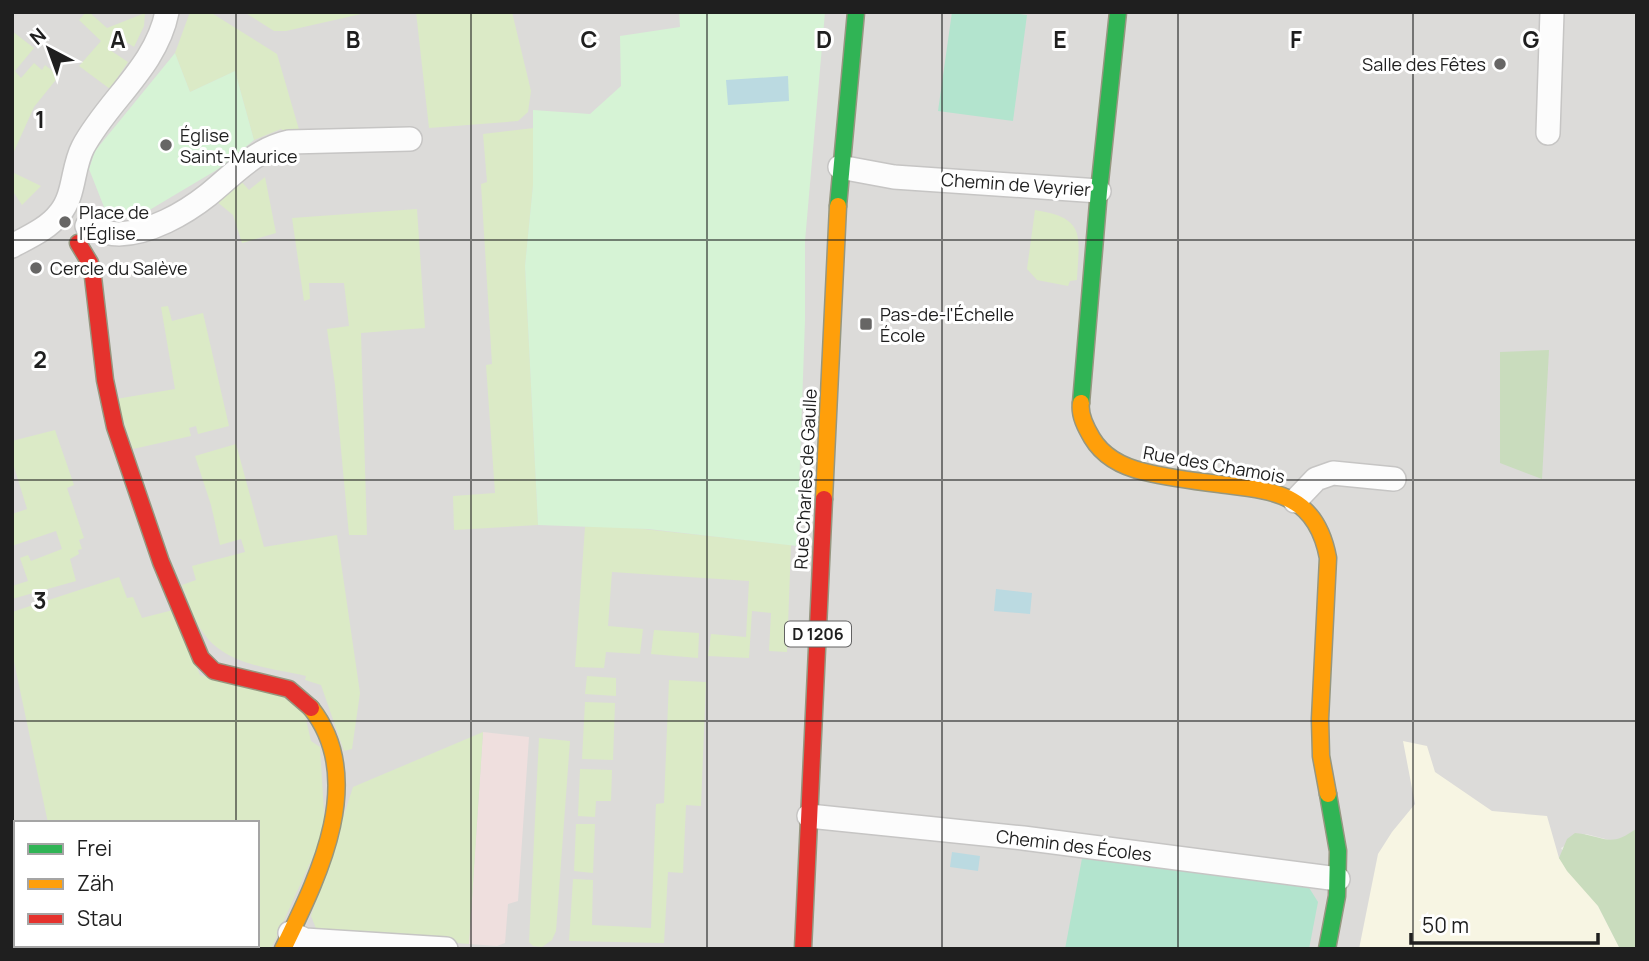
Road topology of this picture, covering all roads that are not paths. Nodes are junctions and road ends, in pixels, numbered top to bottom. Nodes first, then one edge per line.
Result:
1 (167, 12) edge
2 (856, 12) edge
3 (1118, 12) edge
4 (1552, 12) edge
5 (1548, 133) dead end
6 (410, 139) dead end
7 (840, 167) junction
8 (1099, 191) junction
9 (68, 200) junction
10 (48, 225) junction
11 (82, 235) junction
12 (12, 246) edge
13 (1394, 479) dead end
14 (1295, 501) junction
15 (809, 816) junction
16 (1338, 879) junction
17 (287, 941) edge
18 (446, 949) edge
19 (803, 949) edge
20 (1327, 949) edge

1 - 9 street
2 - 7 street, Rue Charles de Gaulle / D 1206
3 - 8 street, Chemin de Veyrier
4 - 5 street
6 - 11 street
7 - 8 street, Chemin de Veyrier
7 - 15 street, Rue Charles de Gaulle / D 1206
8 - 14 street, Rue des Chamois
9 - 10 street
9 - 11 street
10 - 11 street
10 - 12 street
11 - 17 street
13 - 14 street
14 - 16 street, Rue des Chamois
15 - 16 street, Chemin des Écoles
15 - 19 street, Rue Charles de Gaulle / D 1206
16 - 20 street, Rue des Chamois
17 - 18 street

